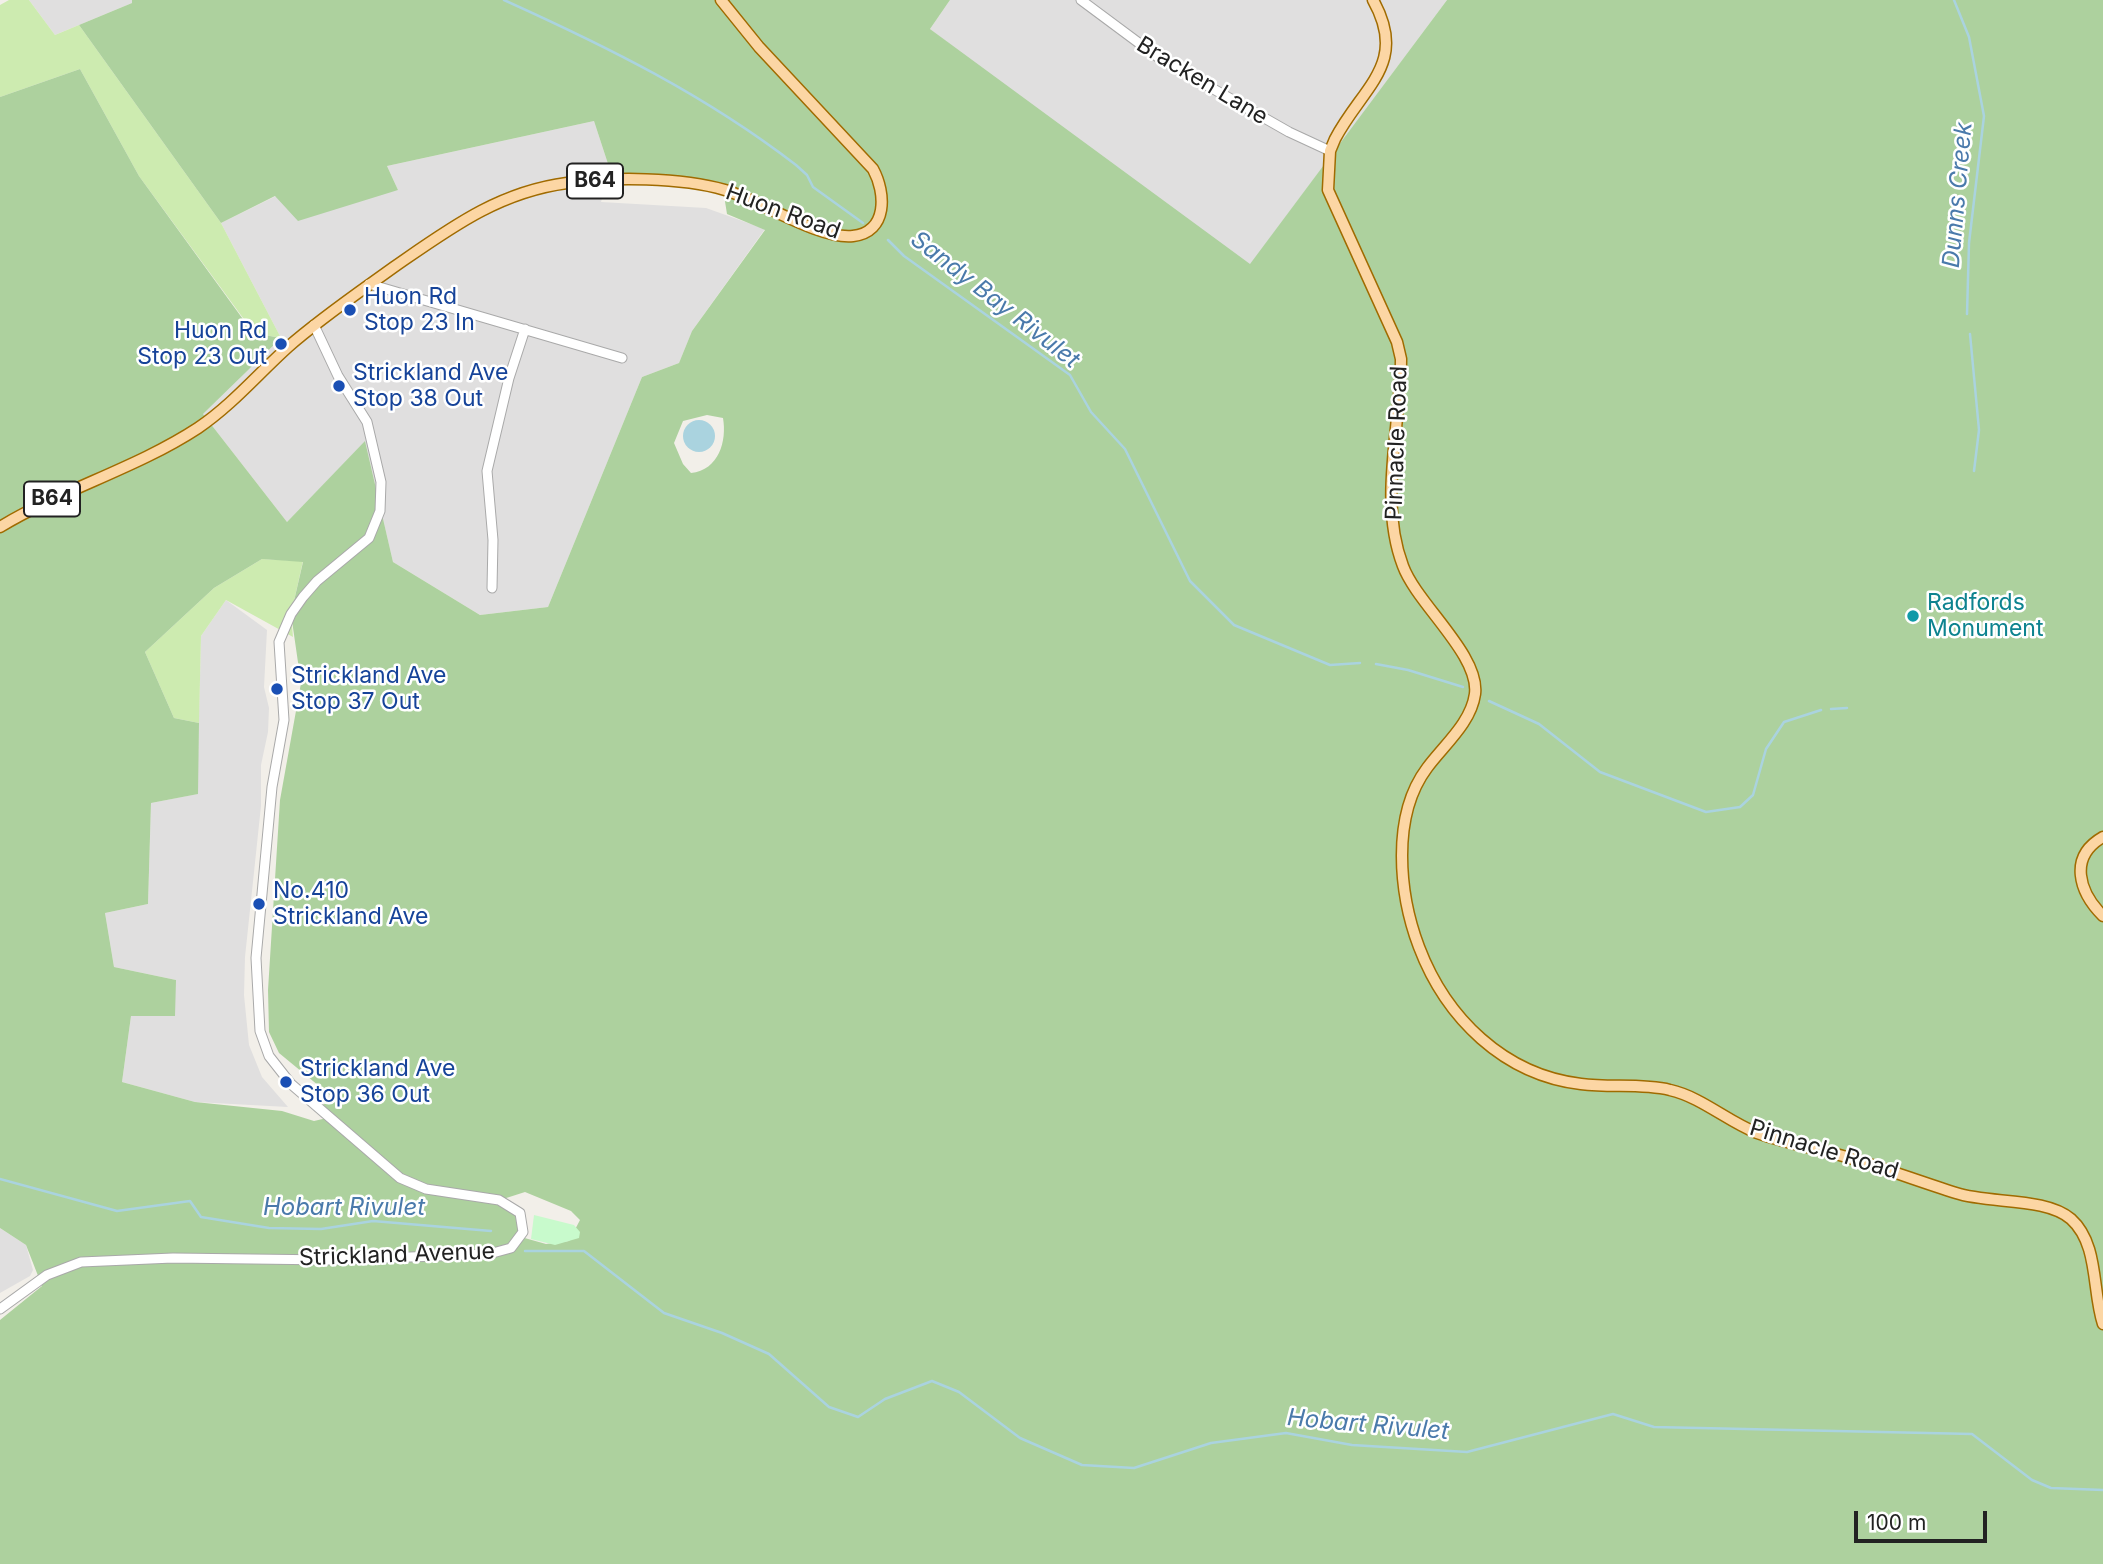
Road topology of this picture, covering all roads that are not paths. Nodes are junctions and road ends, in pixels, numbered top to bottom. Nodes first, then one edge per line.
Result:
1 (721, 0) edge
2 (1081, 0) edge
3 (1373, 0) edge
4 (1330, 151) junction
5 (369, 284) junction
6 (314, 325) junction
7 (525, 329) junction
8 (622, 358) dead end
9 (0, 527) edge
10 (492, 588) dead end
11 (2103, 837) edge
12 (2103, 916) edge
13 (0, 1309) edge
14 (2103, 1324) edge

1 - 5 main road, Huon Road / B64
2 - 4 street, Bracken Lane
3 - 4 main road
4 - 14 main road, Pinnacle Road
5 - 6 main road, Huon Road / B64
5 - 7 street
6 - 9 main road, Huon Road / B64
6 - 13 street, Strickland Avenue
7 - 8 street
7 - 10 street
11 - 12 main road

